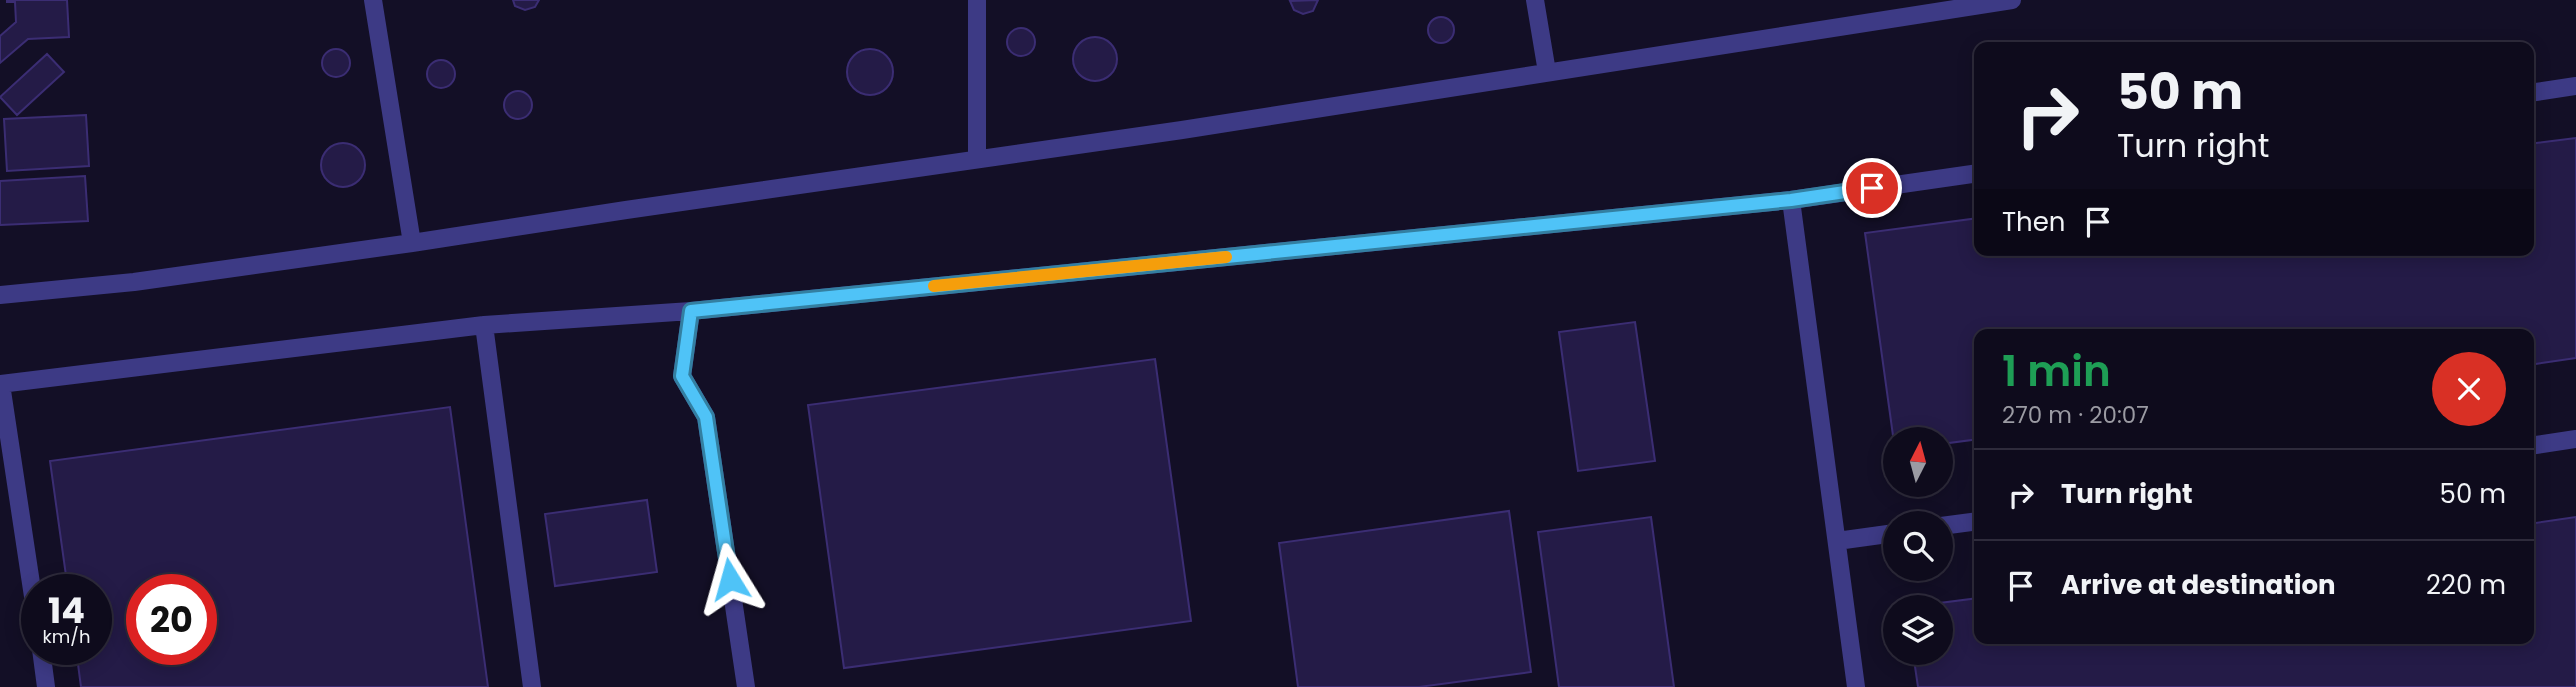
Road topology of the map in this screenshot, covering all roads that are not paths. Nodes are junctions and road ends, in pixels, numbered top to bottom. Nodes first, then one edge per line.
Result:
1 (373, 0) edge
2 (977, 0) edge
3 (1535, 0) edge
4 (2012, 0) edge
5 (1547, 72) junction
6 (2576, 86) edge
7 (2534, 92) edge
8 (977, 159) junction
9 (1974, 174) edge
10 (1791, 200) junction
11 (412, 243) junction
12 (0, 295) edge
13 (691, 311) junction
14 (484, 325) junction
15 (1, 384) edge
16 (2576, 439) edge
17 (2534, 445) edge
18 (1974, 522) edge
19 (1953, 524) edge
20 (1883, 535) edge
21 (1837, 541) junction
22 (30, 574) edge
23 (43, 665) edge
24 (46, 687) edge
25 (533, 687) edge
26 (746, 687) edge
27 (1856, 687) edge

1 - 11 street
2 - 8 street
3 - 5 street
4 - 5 street
5 - 8 street
6 - 7 street
8 - 11 street
9 - 10 street
10 - 13 street
10 - 21 street
11 - 12 street
13 - 14 street
13 - 26 street
14 - 15 street
14 - 25 street
15 - 22 street
16 - 17 street
18 - 19 street
20 - 21 street
21 - 27 street
23 - 24 street

